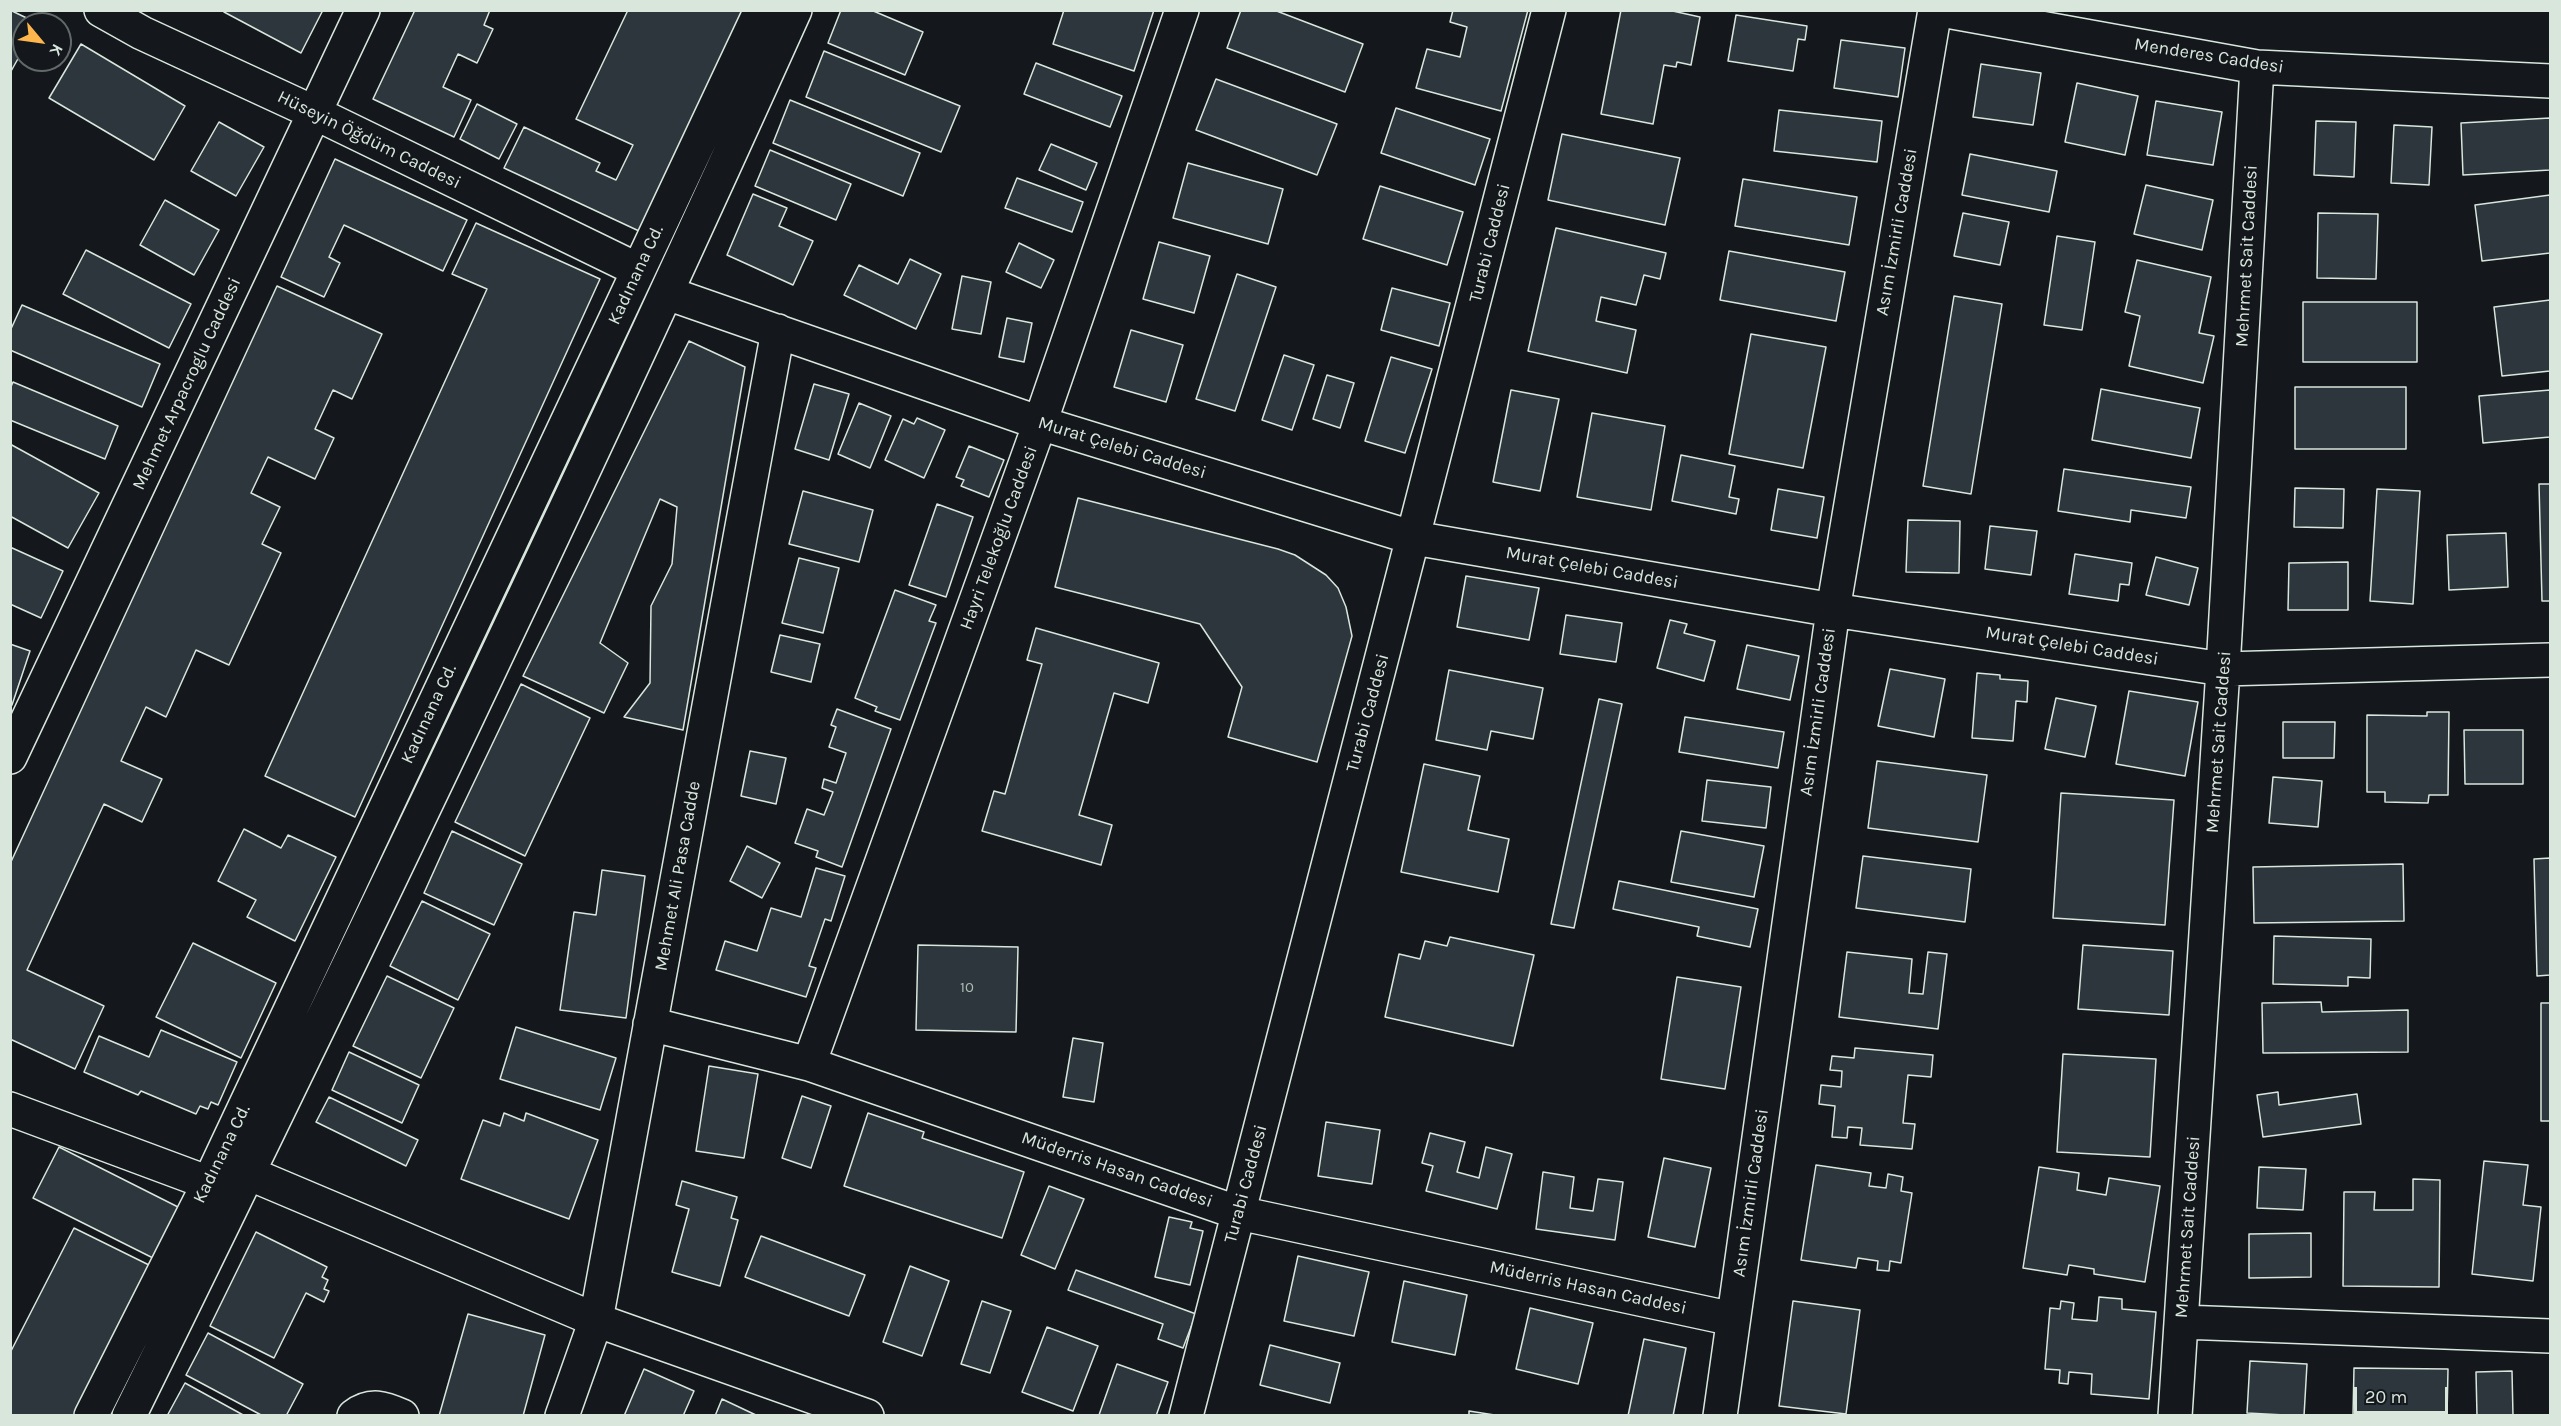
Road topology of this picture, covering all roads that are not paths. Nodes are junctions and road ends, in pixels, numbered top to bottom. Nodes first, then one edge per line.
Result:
1 (101, 10) edge
2 (363, 10) edge
3 (761, 10) edge
4 (795, 10) edge
5 (1182, 10) edge
6 (1550, 10) edge
7 (1935, 10) edge
8 (1941, 10) edge
9 (2257, 68) junction
10 (2550, 81) edge
11 (315, 113) junction
12 (638, 270) junction
13 (668, 293) junction
14 (778, 331) junction
15 (1040, 423) junction
16 (1414, 538) junction
17 (1833, 610) junction
18 (2550, 660) edge
19 (2223, 669) junction
20 (10, 757) edge
21 (650, 1024) junction
22 (809, 1064) junction
23 (10, 1109) edge
24 (248, 1173) junction
25 (209, 1182) junction
26 (1239, 1213) junction
27 (1733, 1318) junction
28 (596, 1320) junction
29 (2182, 1322) junction
30 (2550, 1336) edge
31 (91, 1416) edge
32 (129, 1416) edge
33 (354, 1416) edge
34 (402, 1416) edge
35 (562, 1416) edge
36 (867, 1416) edge
37 (1186, 1416) edge
38 (1720, 1416) edge
39 (2175, 1416) edge

1 - 11 street, Hüseyin Öğdüm Caddesi
2 - 11 street, Mehmet Arpacroglu Caddesi
3 - 12 street, Kadınana Cd.
4 - 13 street, Kadınana Cd.
5 - 15 street, Hayri Telekoğlu Caddesi
6 - 16 street, Turabi Caddesi
7 - 17 street, Asım İzmirli Caddesi
8 - 9 street, Menderes Caddesi
9 - 10 street, Menderes Caddesi
9 - 19 street, Mehrmet Sait Caddesi
11 - 12 street, Hüseyin Öğdüm Caddesi
11 - 20 street, Mehmet Arpacroglu Caddesi
12 - 25 street, Kadınana Cd.
13 - 14 street, Murat Çelebi Caddesi
13 - 24 street, Kadınana Cd.
14 - 15 street, Murat Çelebi Caddesi
14 - 21 street, Mehmet Ali Pasa Cadde
15 - 16 street, Murat Çelebi Caddesi
15 - 22 street, Hayri Telekoğlu Caddesi
16 - 17 street, Murat Çelebi Caddesi
16 - 26 street, Turabi Caddesi
17 - 19 street, Murat Çelebi Caddesi
17 - 27 street, Asım İzmirli Caddesi
18 - 19 street, Murat Çelebi Caddesi
19 - 29 street, Mehrmet Sait Caddesi
21 - 22 street, Müderris Hasan Caddesi
21 - 28 street, Mehmet Ali Pasa Cadde
22 - 26 street, Müderris Hasan Caddesi
23 - 25 street
24 - 28 street
24 - 32 street, Kadınana Cd.
25 - 31 street, Kadınana Cd.
26 - 27 street, Müderris Hasan Caddesi
26 - 37 street, Turabi Caddesi
27 - 38 street, Asım İzmirli Caddesi
28 - 35 street, Mehmet Ali Pasa Cadde
28 - 36 street
29 - 30 street
29 - 39 street, Mehrmet Sait Caddesi
33 - 34 street

